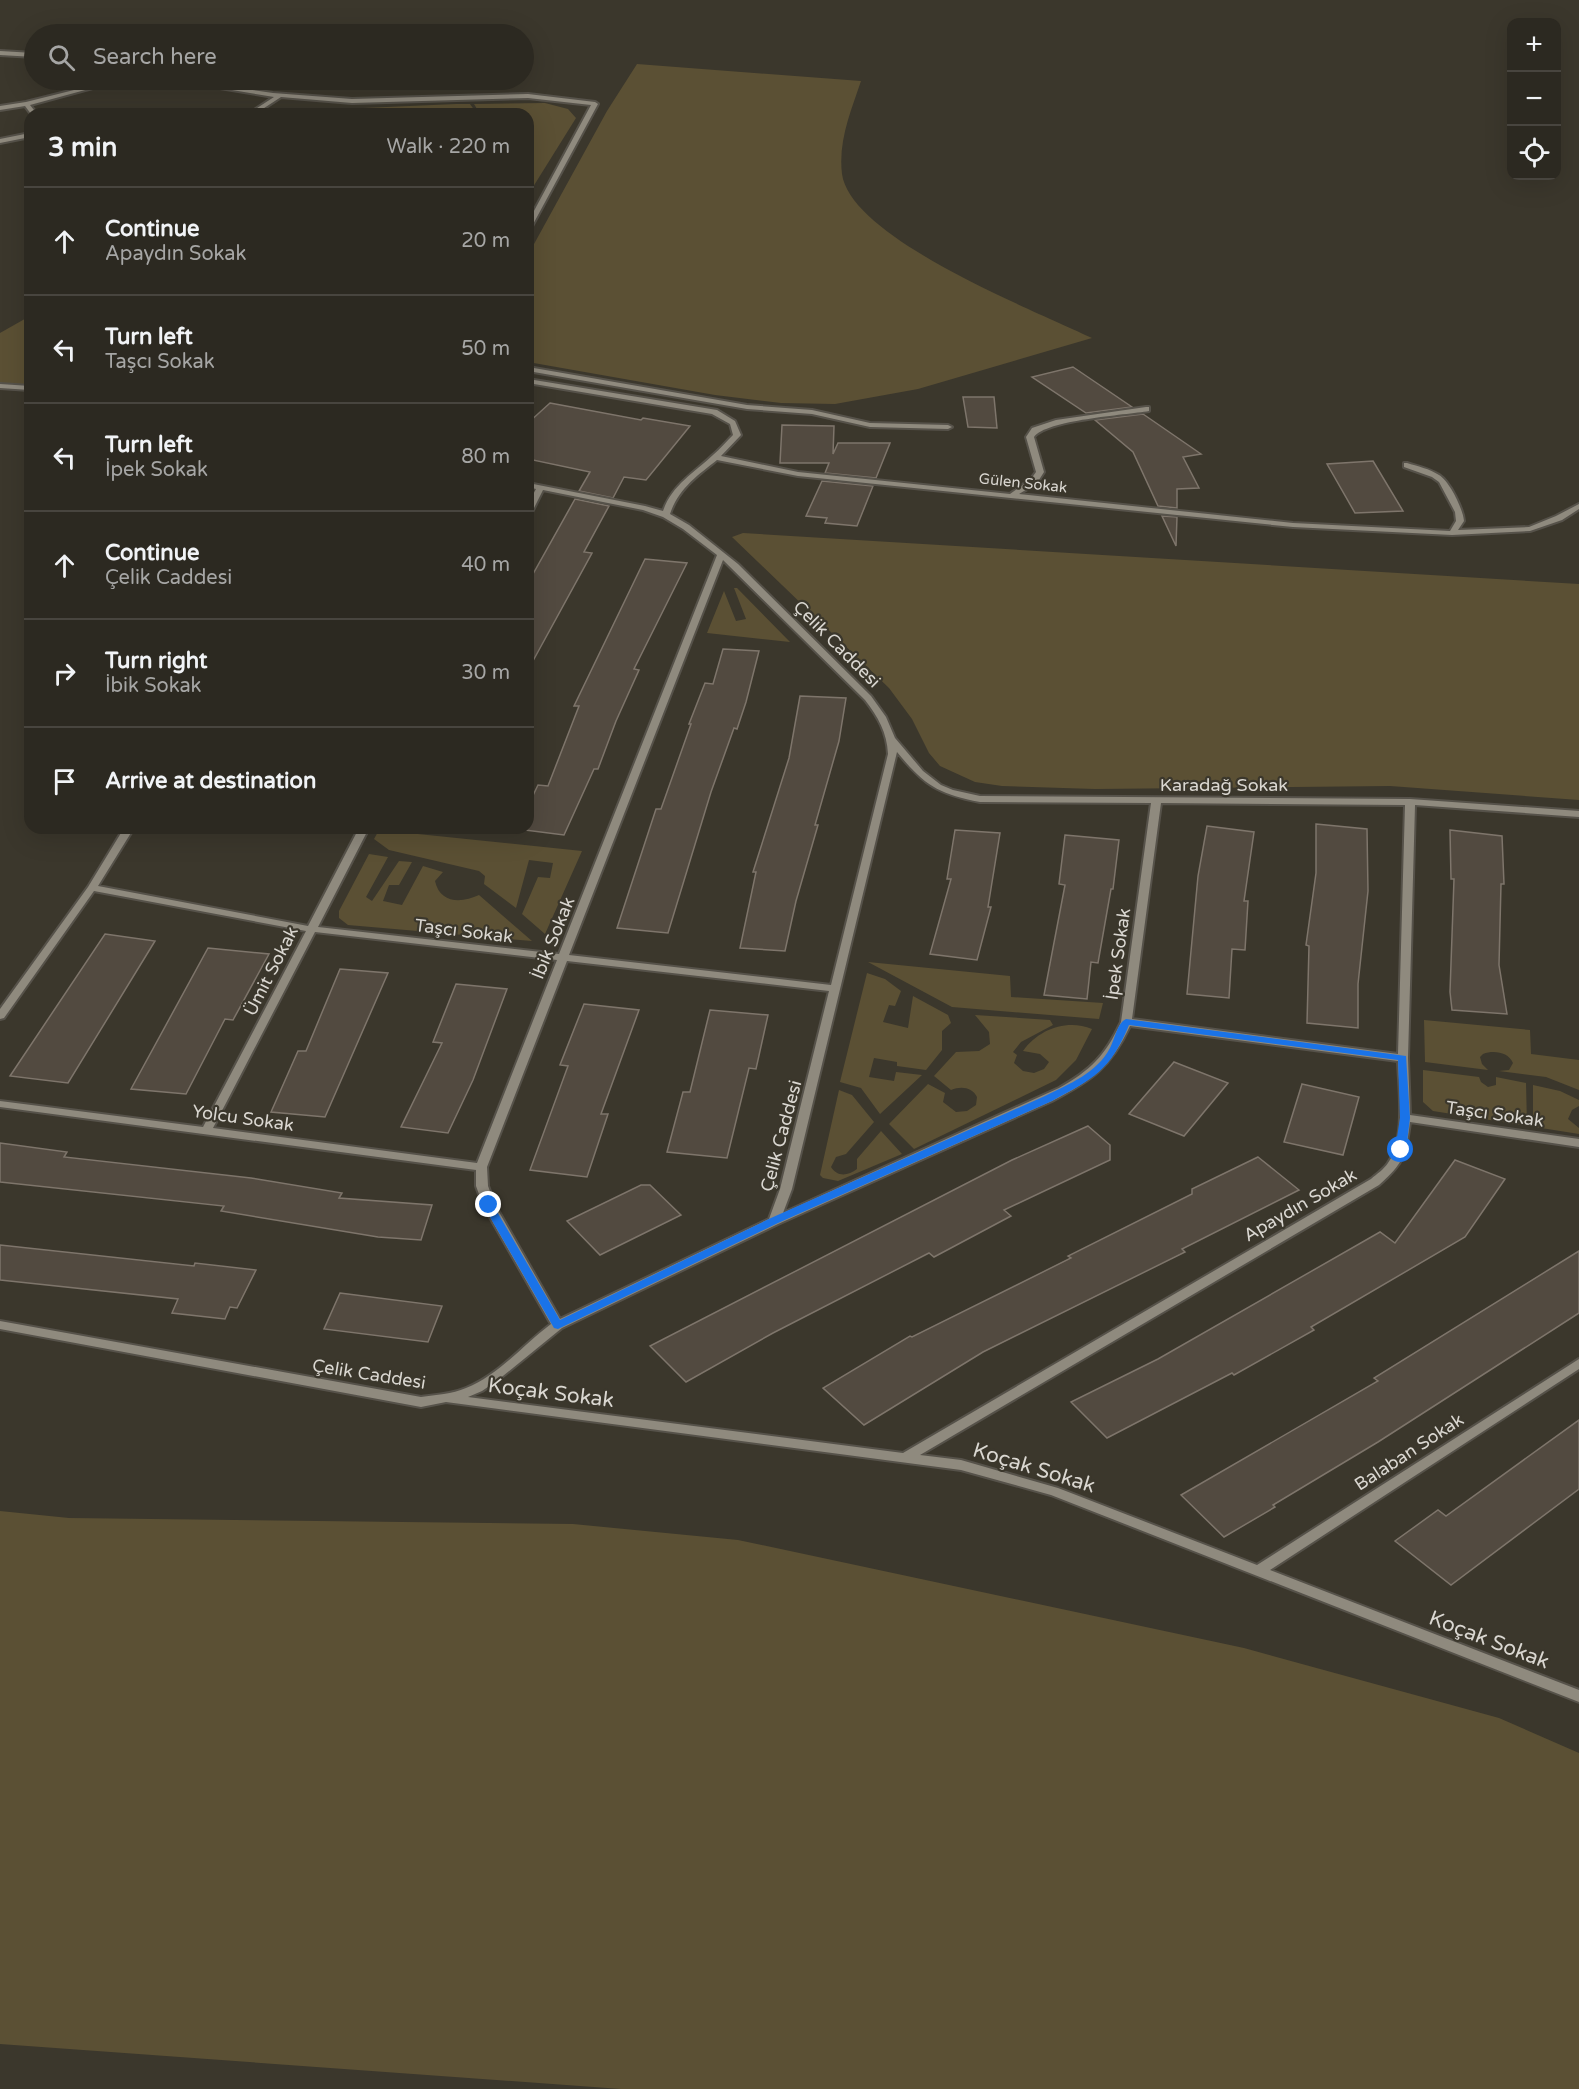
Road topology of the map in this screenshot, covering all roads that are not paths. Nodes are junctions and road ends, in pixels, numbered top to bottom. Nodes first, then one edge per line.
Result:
1 (0, 53) edge
2 (24, 54) edge
3 (80, 90) edge
4 (246, 90) edge
5 (281, 95) junction
6 (26, 104) junction
7 (0, 108) edge
8 (29, 108) edge
9 (260, 108) edge
10 (24, 136) edge
11 (0, 141) edge
12 (534, 217) edge
13 (534, 370) edge
14 (534, 382) edge
15 (0, 386) edge
16 (24, 388) edge
17 (1146, 409) dead end
18 (948, 428) dead end
19 (716, 457) junction
20 (1407, 465) dead end
21 (534, 486) edge
22 (541, 487) junction
23 (1013, 495) junction
24 (534, 500) edge
25 (1579, 506) edge
26 (666, 515) junction
27 (1452, 533) junction
28 (722, 555) junction
29 (892, 740) junction
30 (1156, 802) junction
31 (1410, 802) junction
32 (1579, 814) edge
33 (125, 834) edge
34 (361, 834) edge
35 (92, 888) junction
36 (311, 929) junction
37 (562, 960) junction
38 (835, 989) junction
39 (0, 1016) edge
40 (1126, 1022) junction
41 (1403, 1058) junction
42 (0, 1104) edge
43 (1405, 1118) junction
44 (207, 1130) junction
45 (1579, 1143) edge
46 (481, 1167) junction
47 (774, 1221) junction
48 (0, 1325) edge
49 (558, 1325) junction
50 (1579, 1362) edge
51 (446, 1399) junction
52 (908, 1456) junction
53 (1258, 1571) junction
54 (1579, 1696) edge

1 - 2 street
3 - 6 street
4 - 5 street
5 - 9 street
5 - 12 street
6 - 7 street
6 - 8 street
10 - 11 street
13 - 18 street
14 - 19 street
15 - 16 street
17 - 23 street
19 - 23 street, Gülen Sokak
19 - 26 street
20 - 27 street
21 - 22 street, Çelik Caddesi
22 - 24 street
22 - 26 street, Çelik Caddesi
23 - 27 street, Gülen Sokak
25 - 27 street, Gülen Sokak
26 - 28 street, Çelik Caddesi
28 - 29 street, Çelik Caddesi
28 - 37 street, İbik Sokak
29 - 30 street, Karadağ Sokak
29 - 38 street, Çelik Caddesi
30 - 31 street, Karadağ Sokak
30 - 40 street, İpek Sokak
31 - 32 street, Karadağ Sokak
31 - 41 street, Apaydın Sokak
33 - 35 street
34 - 36 street, Ümit Sokak
35 - 36 street, Taşcı Sokak
35 - 39 street
36 - 37 street, Taşcı Sokak
36 - 44 street, Ümit Sokak
37 - 38 street, Taşcı Sokak
37 - 46 street, İbik Sokak
38 - 47 street, Çelik Caddesi
40 - 41 street
40 - 47 street, İpek Sokak
41 - 43 street, Apaydın Sokak
42 - 44 street, Yolcu Sokak
43 - 45 street, Taşcı Sokak
43 - 52 street, Apaydın Sokak
44 - 46 street, Yolcu Sokak
46 - 49 street
47 - 49 street, Çelik Caddesi
48 - 51 street, Çelik Caddesi
49 - 51 street, Çelik Caddesi
50 - 53 street, Balaban Sokak
51 - 52 street, Koçak Sokak
52 - 53 street, Koçak Sokak
53 - 54 street, Koçak Sokak

